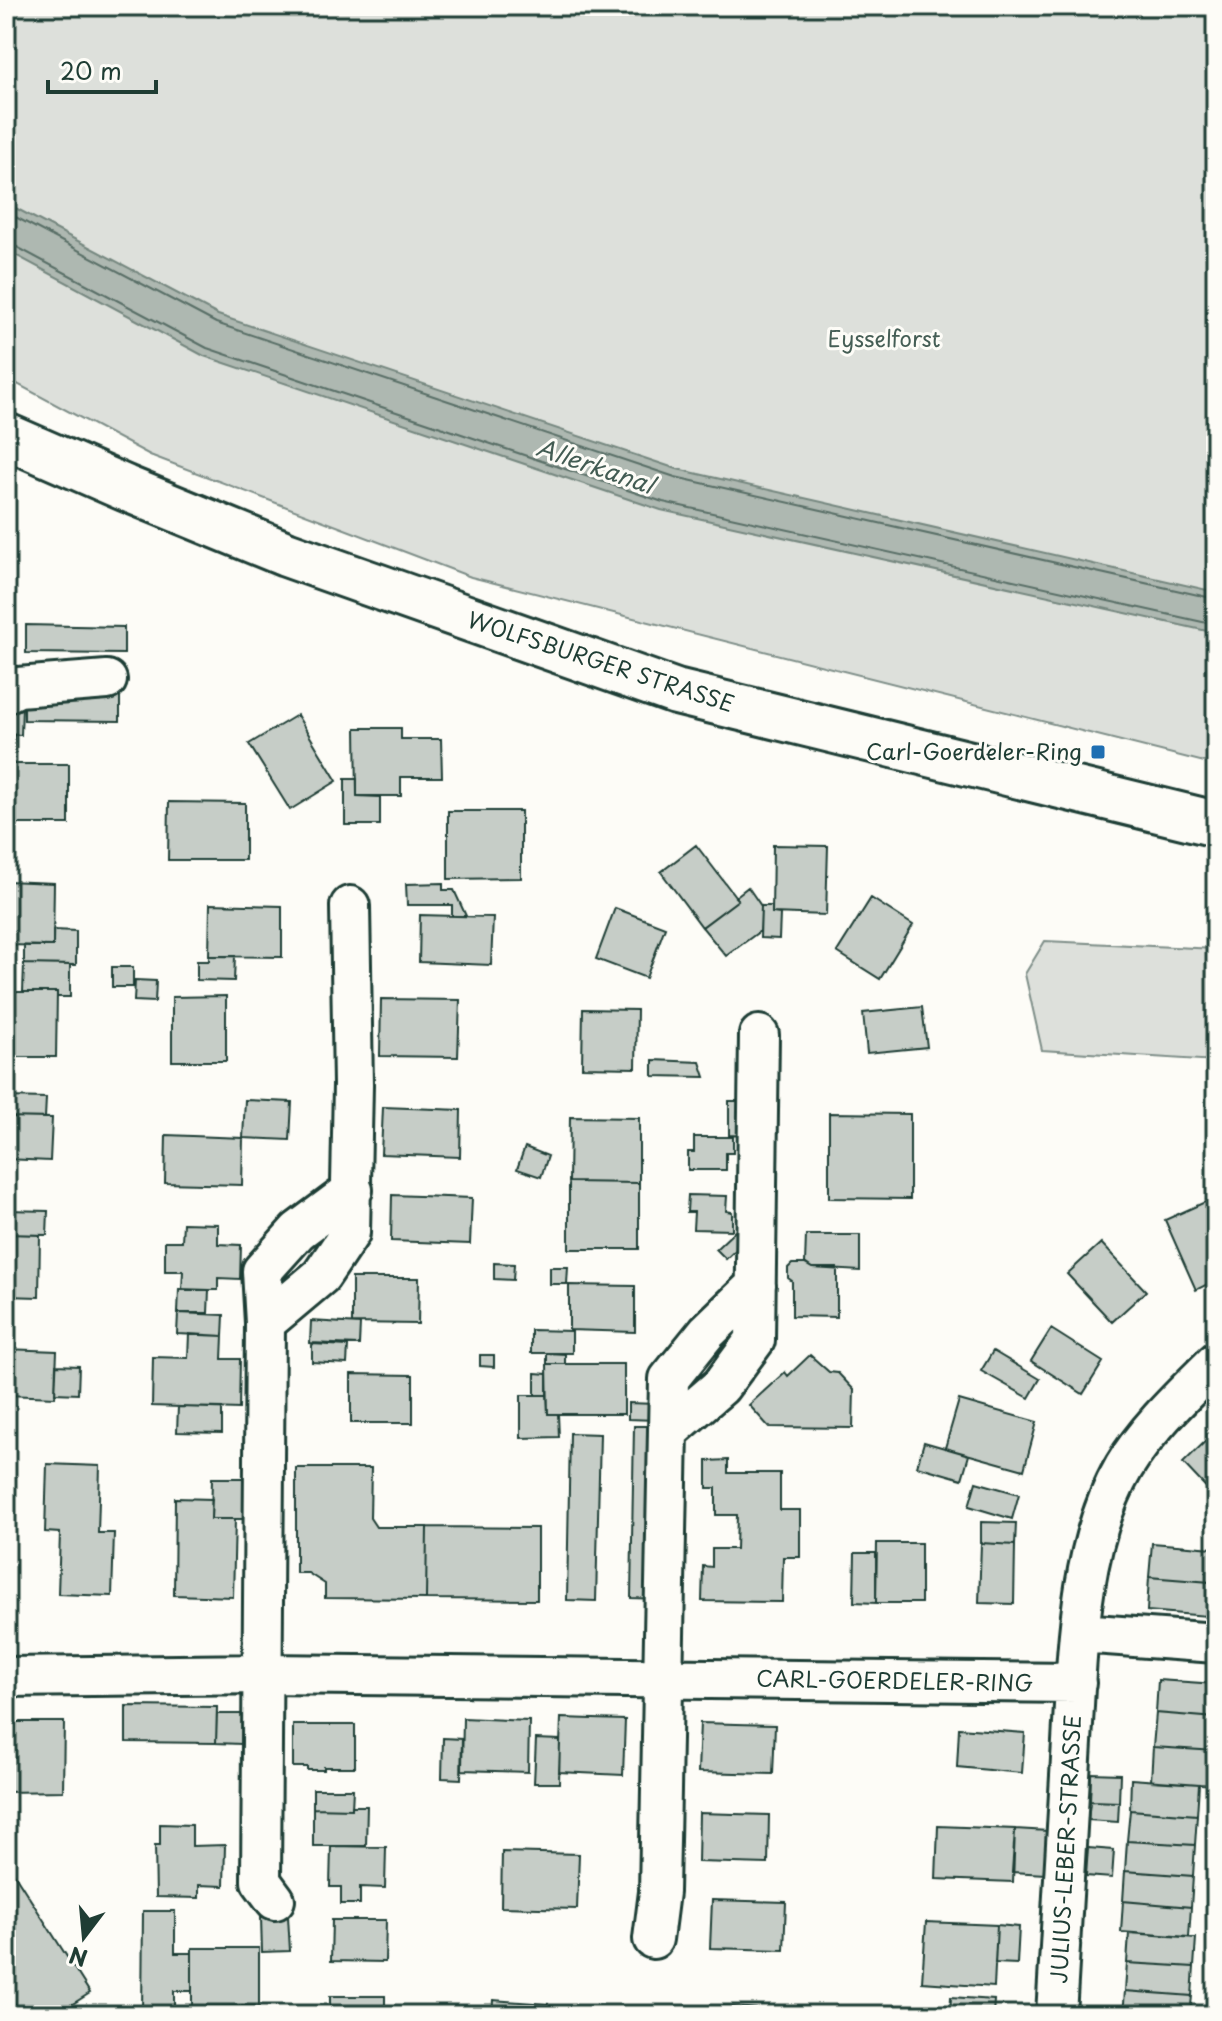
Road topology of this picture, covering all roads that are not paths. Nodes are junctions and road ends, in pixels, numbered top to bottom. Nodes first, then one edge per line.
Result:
1 (6, 436) edge
2 (107, 680) dead end
3 (6, 693) edge
4 (1216, 824) edge
5 (350, 906) dead end
6 (759, 1035) dead end
7 (1216, 1362) edge
8 (1080, 1633) junction
9 (1216, 1643) edge
10 (264, 1674) junction
11 (6, 1677) edge
12 (665, 1678) junction
13 (1076, 1683) junction
14 (275, 1900) dead end
15 (653, 1939) dead end
16 (1056, 2015) edge

1 - 4 street, WOLFSBURGER STRASSE
2 - 3 street
5 - 10 street
6 - 12 street
7 - 8 street
8 - 9 street
8 - 13 street
10 - 11 street, CARL-GOERDELER-RING
10 - 12 street, CARL-GOERDELER-RING
10 - 14 street
12 - 13 street, CARL-GOERDELER-RING
12 - 15 street
13 - 16 street, JULIUS-LEBER-STRASSE

